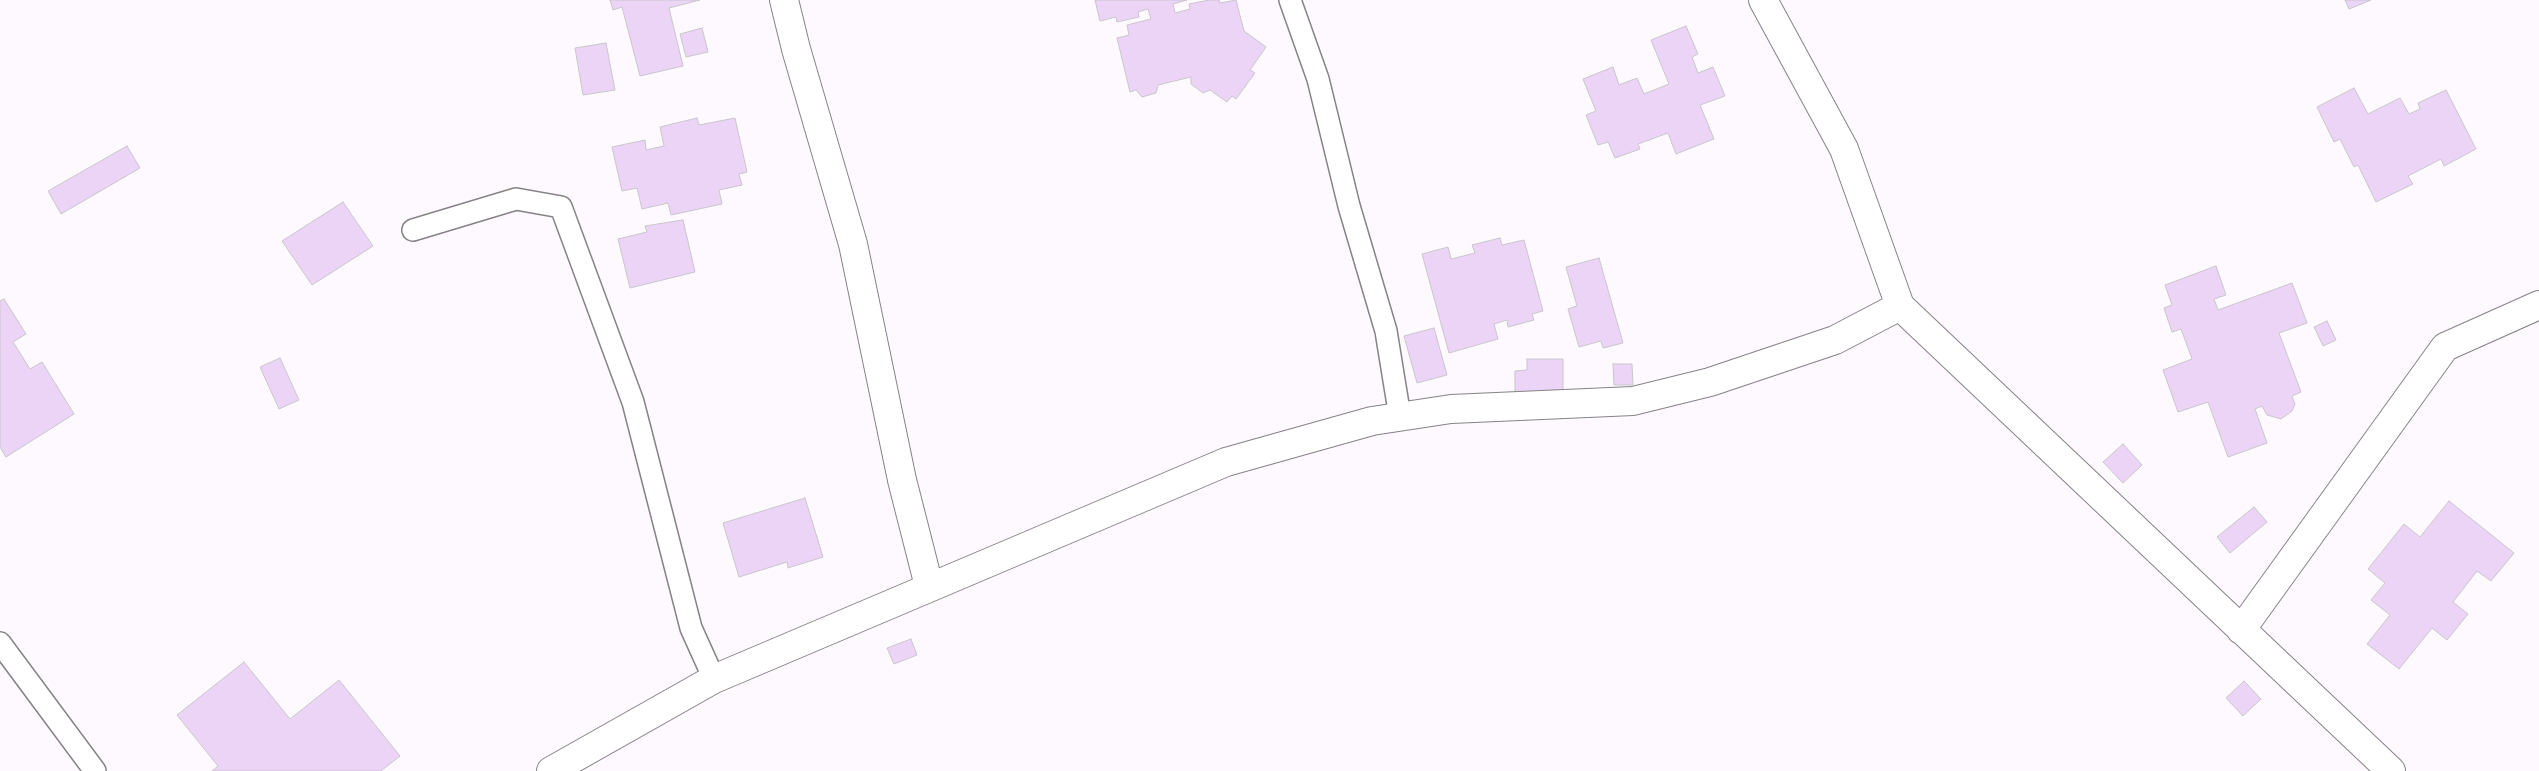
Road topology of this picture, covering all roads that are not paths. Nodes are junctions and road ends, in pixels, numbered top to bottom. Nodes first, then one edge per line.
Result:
1 (784, 0) edge
2 (1290, 0) edge
3 (1763, 0) edge
4 (413, 230) dead end
5 (2539, 305) edge
6 (1900, 306) junction
7 (1400, 417) junction
8 (929, 586) junction
9 (2241, 630) junction
10 (0, 644) edge
11 (714, 679) junction
12 (95, 771) edge
13 (552, 771) edge
14 (2391, 771) edge

1 - 8 street
2 - 7 lane
3 - 6 street
4 - 11 lane
5 - 9 street
6 - 7 street
6 - 9 street
7 - 8 street
8 - 11 street
9 - 14 street
10 - 12 lane
11 - 13 street

